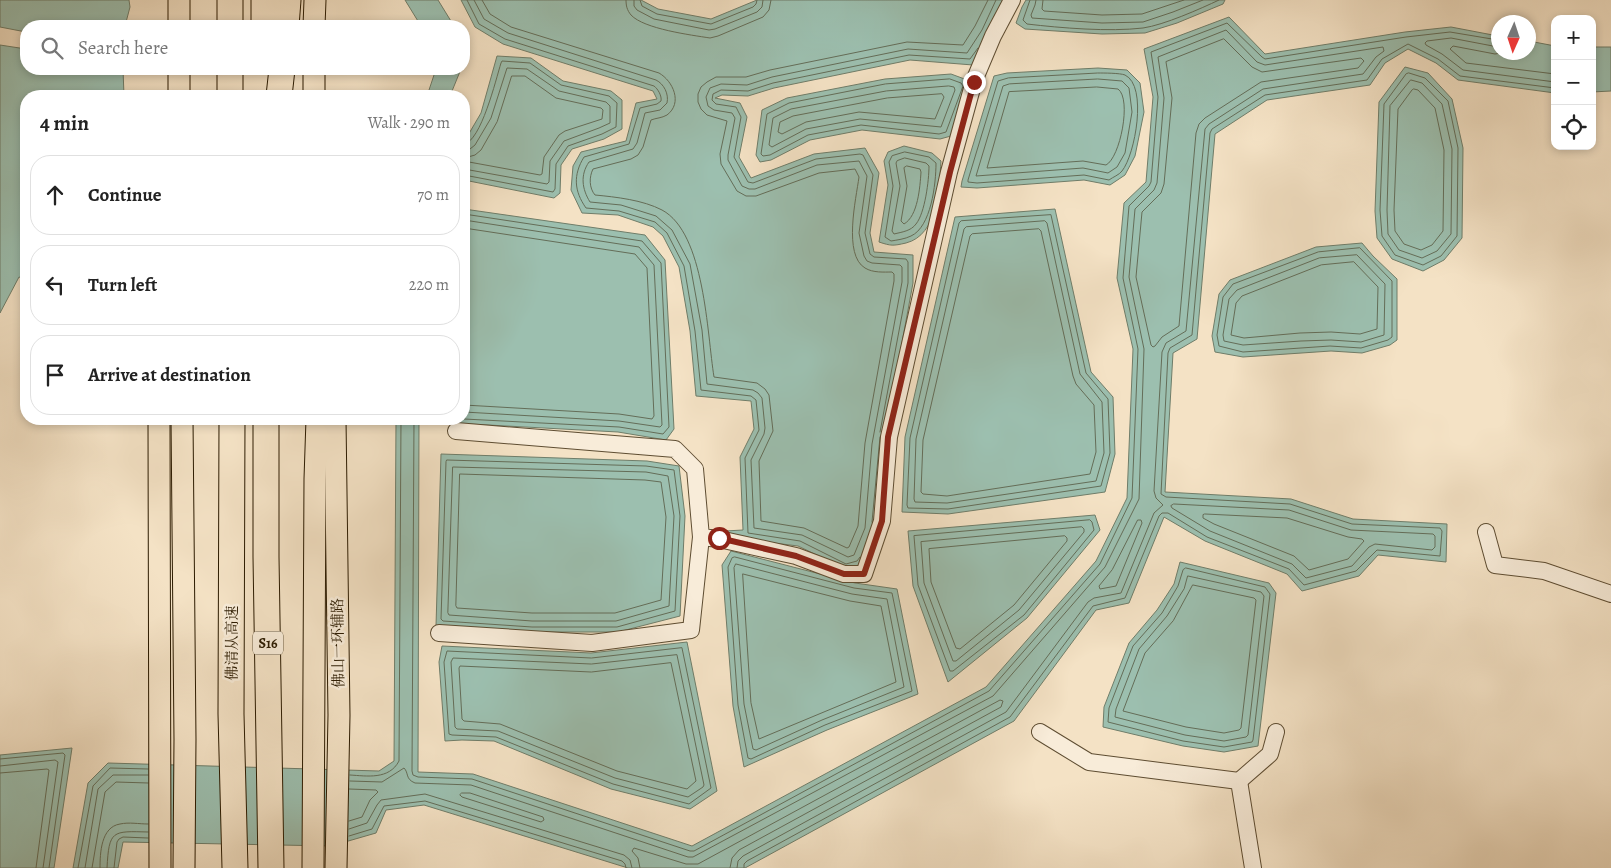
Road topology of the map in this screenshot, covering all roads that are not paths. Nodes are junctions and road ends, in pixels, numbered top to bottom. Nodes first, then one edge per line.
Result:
1 (179, 0) edge
2 (230, 0) edge
3 (264, 0) edge
4 (288, 0) edge
5 (315, 0) edge
6 (1012, 0) edge
7 (179, 20) edge
8 (230, 20) edge
9 (264, 20) edge
10 (286, 20) edge
11 (314, 20) edge
12 (179, 75) edge
13 (230, 75) edge
14 (264, 75) edge
15 (281, 75) edge
16 (314, 75) edge
17 (179, 90) edge
18 (230, 90) edge
19 (265, 90) edge
20 (280, 90) edge
21 (314, 90) edge
22 (159, 425) edge
23 (182, 425) edge
24 (232, 425) edge
25 (266, 425) edge
26 (317, 425) edge
27 (336, 425) edge
28 (456, 431) dead end
29 (1486, 532) dead end
30 (701, 537) junction
31 (1611, 594) edge
32 (439, 633) dead end
33 (1040, 732) dead end
34 (1276, 732) dead end
35 (1239, 781) junction
36 (184, 859) edge
37 (313, 859) edge
38 (160, 868) edge
39 (234, 868) edge
40 (271, 868) edge
41 (336, 868) edge
42 (1253, 868) edge

1 - 7 main road
2 - 8 highway
3 - 9 highway
4 - 10 highway
5 - 11 main road
6 - 30 street
12 - 17 main road
13 - 18 highway
14 - 19 highway
15 - 20 highway
16 - 21 main road
22 - 38 main road
23 - 36 main road
24 - 39 highway, 佛清从高速 / S16
25 - 40 highway, S16
26 - 37 main road, 佛山一环辅路
27 - 41 main road, 佛山一环辅路
28 - 30 street
29 - 31 street
30 - 32 street
33 - 35 street
34 - 35 street
35 - 42 street

